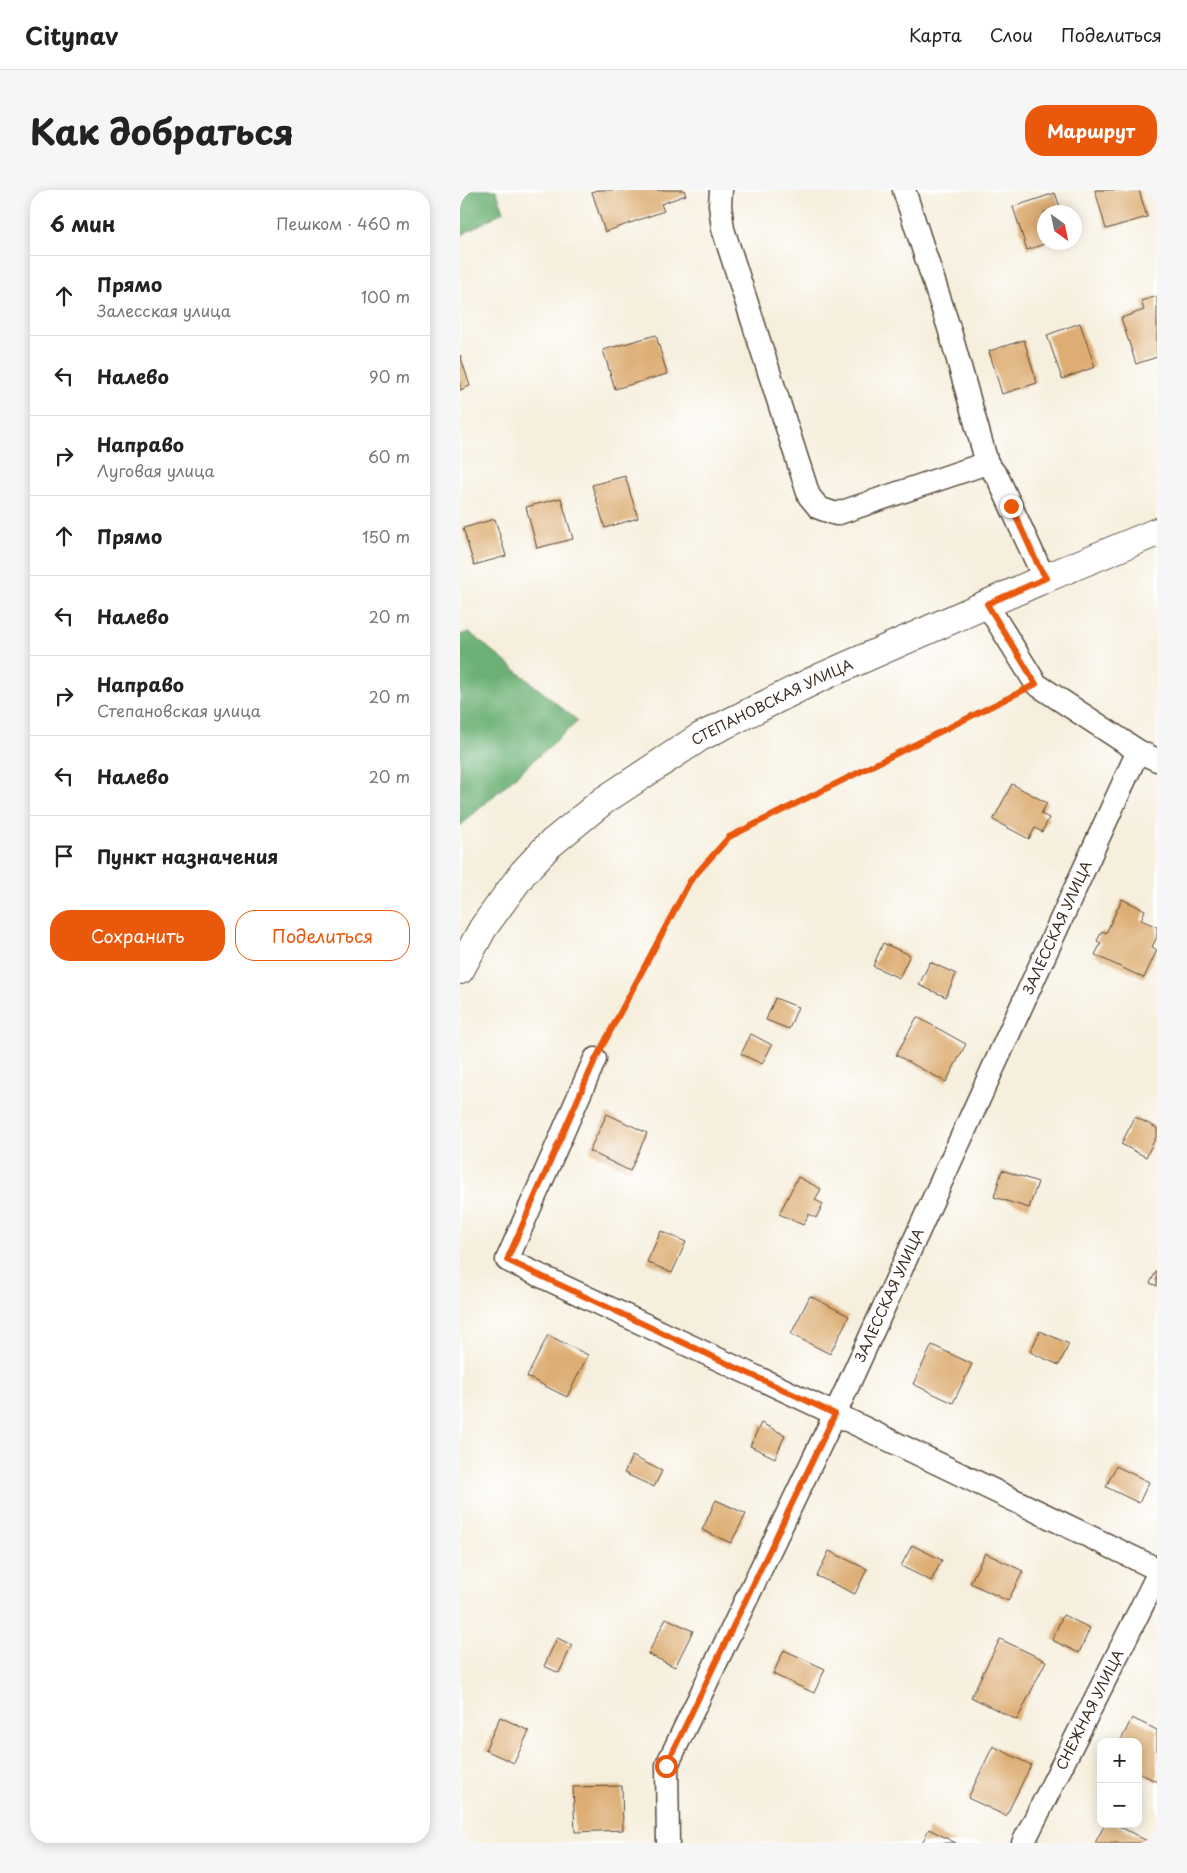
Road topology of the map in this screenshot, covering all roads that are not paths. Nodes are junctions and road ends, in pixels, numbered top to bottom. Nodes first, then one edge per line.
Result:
1 (721, 190) edge
2 (904, 190) edge
3 (987, 463) junction
4 (1157, 532) edge
5 (1046, 578) junction
6 (987, 604) junction
7 (1148, 756) edge
8 (460, 970) edge
9 (595, 1060) road end
10 (835, 1414) junction
11 (1157, 1568) edge
12 (1157, 1576) edge
13 (668, 1843) edge
14 (1023, 1843) edge

1 - 3 street
2 - 3 street
3 - 5 street
4 - 5 street, СТЕПАНОВСКАЯ УЛИЦА
5 - 6 street, СТЕПАНОВСКАЯ УЛИЦА
6 - 7 street
6 - 8 street, СТЕПАНОВСКАЯ УЛИЦА
7 - 10 street, ЗАЛЕССКАЯ УЛИЦА
9 - 10 street
10 - 11 street
10 - 13 street, ЗАЛЕССКАЯ УЛИЦА
12 - 14 street, СНЕЖНАЯ УЛИЦА

